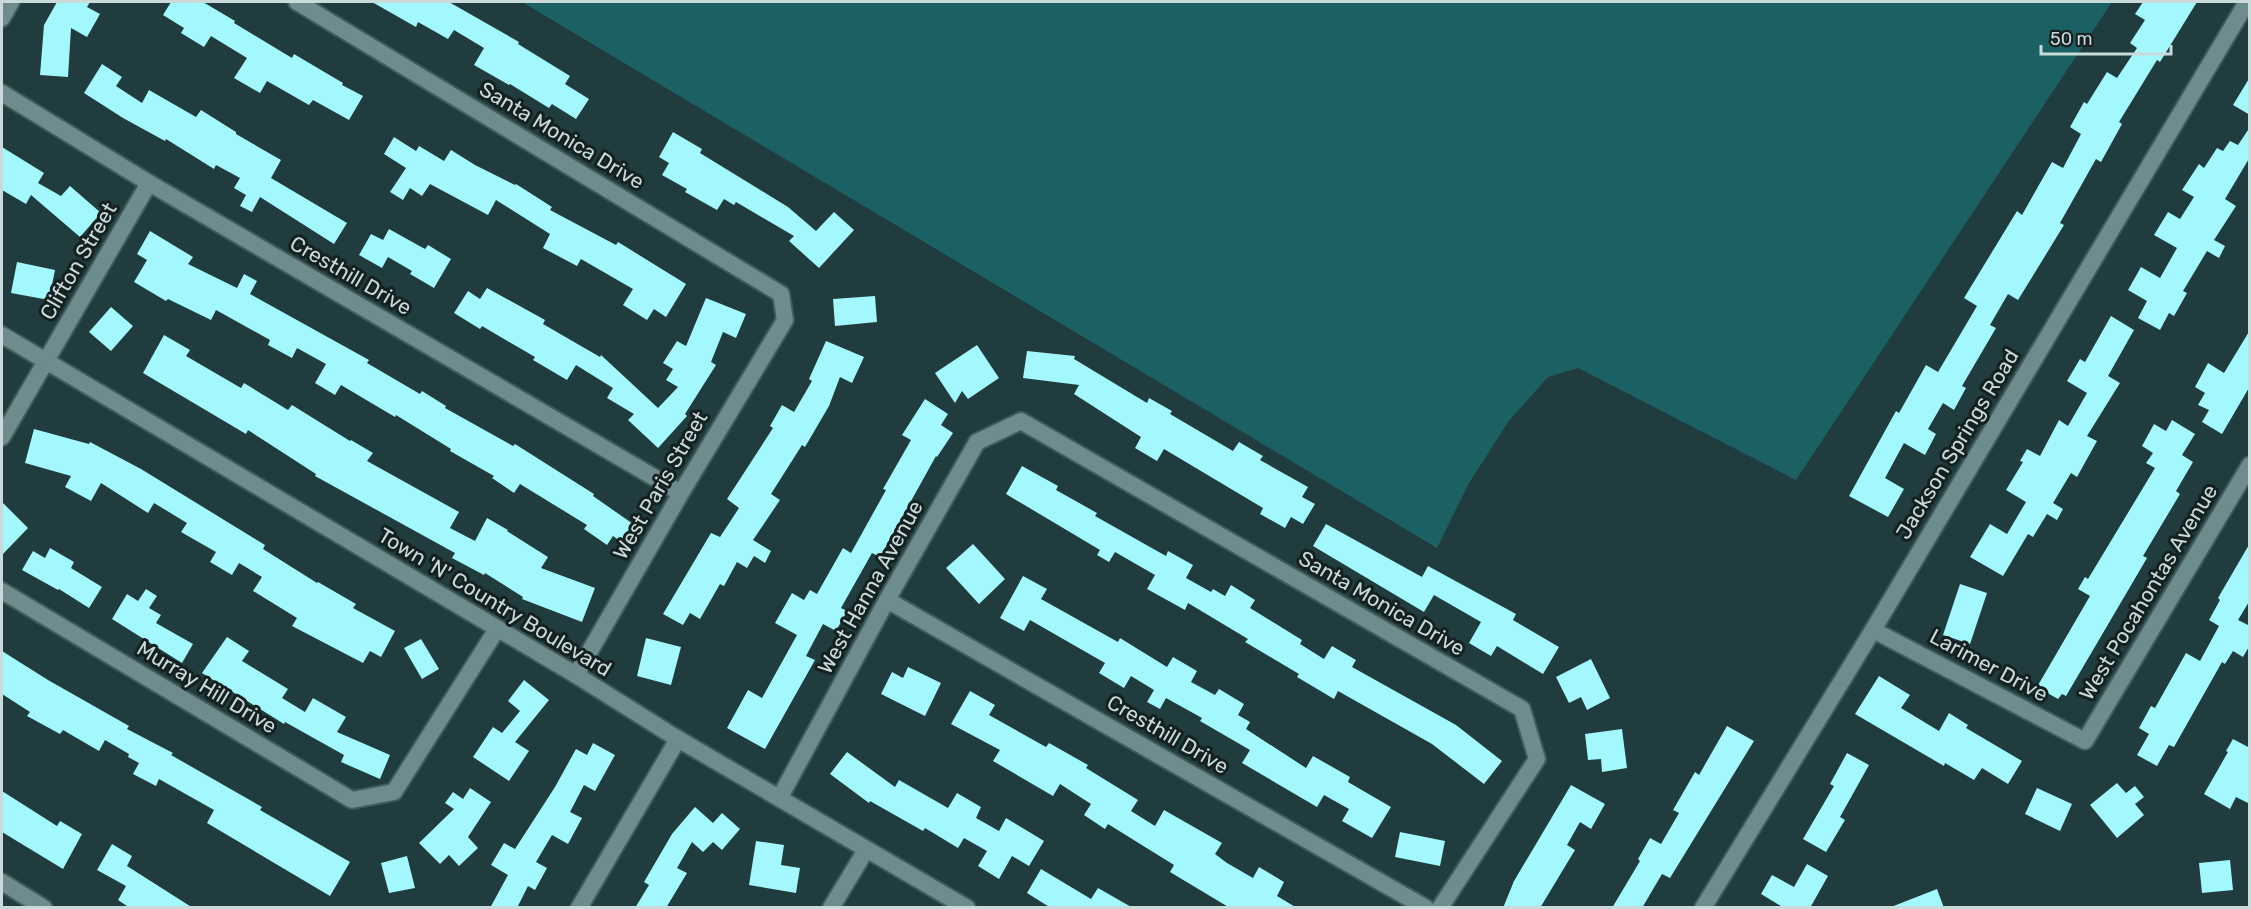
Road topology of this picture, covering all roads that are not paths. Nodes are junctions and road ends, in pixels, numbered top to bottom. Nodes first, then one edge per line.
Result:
1 (11, 2) edge
2 (297, 2) edge
3 (2247, 2) edge
4 (2, 18) edge
5 (2, 93) edge
6 (149, 183) junction
7 (785, 320) joint
8 (2, 335) edge
9 (46, 361) junction
10 (1022, 421) joint
11 (2, 437) edge
12 (2250, 465) edge
13 (681, 493) junction
14 (2, 591) edge
15 (887, 600) junction
16 (496, 630) junction
17 (1873, 630) junction
18 (576, 675) junction
19 (678, 739) junction
20 (2085, 741) joint
21 (780, 797) junction
22 (866, 850) junction
23 (2, 882) edge
24 (44, 908) edge
25 (579, 908) edge
26 (831, 908) edge
27 (967, 908) edge
28 (1426, 908) edge
29 (1440, 908) edge
30 (1703, 908) edge

1 - 4 street
2 - 7 street, Santa Monica Drive
3 - 17 street, Jackson Springs Road
5 - 6 street, Cresthill Drive
6 - 9 street, Clifton Street
6 - 13 street, Cresthill Drive
7 - 13 street, West Paris Street
8 - 9 street, Town 'N' Country Boulevard
9 - 11 street, Clifton Street
9 - 16 street, Town 'N' Country Boulevard
10 - 15 street, West Hanna Avenue
10 - 29 street, Santa Monica Drive
12 - 20 street, West Pocahontas Avenue
13 - 18 street, West Paris Street
14 - 16 street, Murray Hill Drive
15 - 21 street, West Hanna Avenue
15 - 28 street, Cresthill Drive
16 - 18 street, Town 'N' Country Boulevard
17 - 20 street, Larimer Drive
17 - 30 street, Jackson Springs Road
18 - 19 street, Town 'N' Country Boulevard
19 - 21 street, Town 'N' Country Boulevard
19 - 25 street
21 - 22 street, Town 'N' Country Boulevard
22 - 26 street
22 - 27 street, Town 'N' Country Boulevard
23 - 24 street

